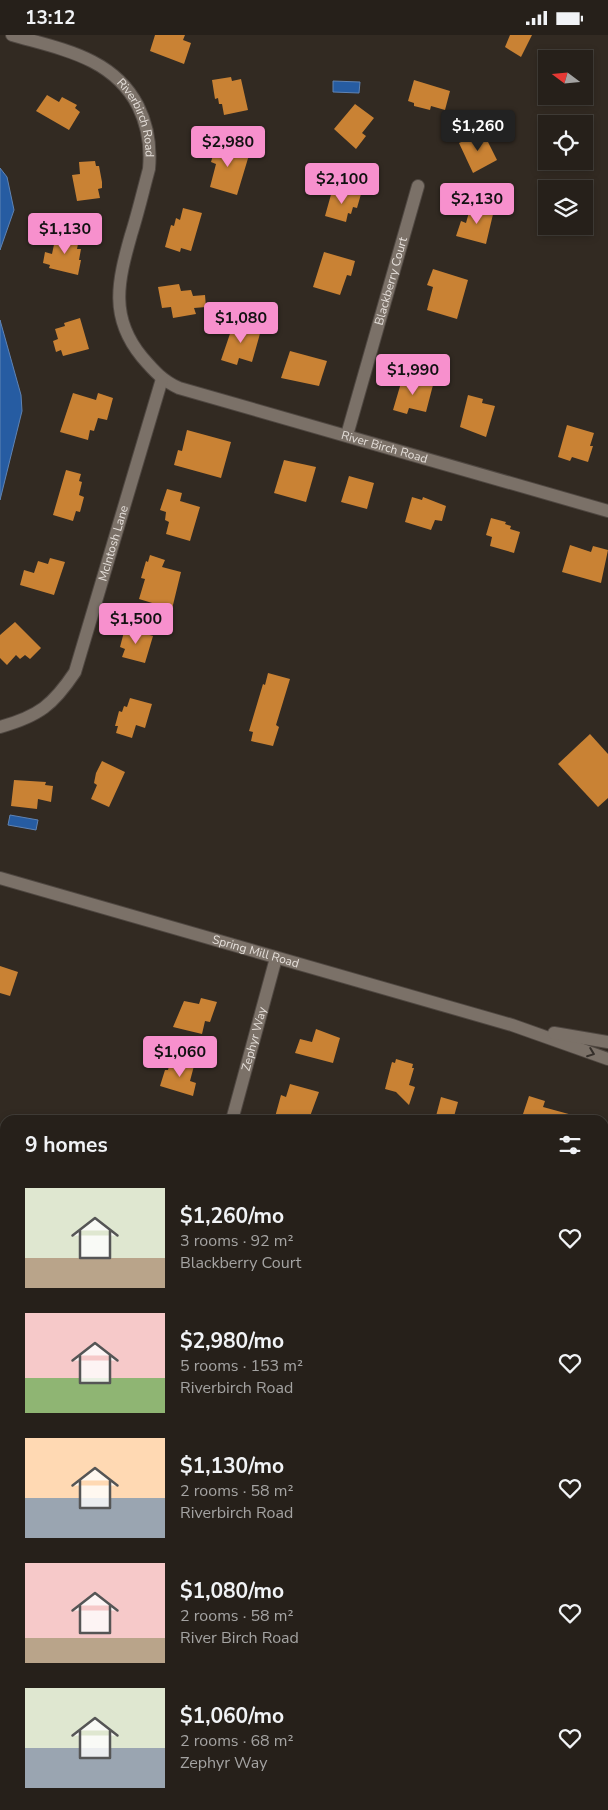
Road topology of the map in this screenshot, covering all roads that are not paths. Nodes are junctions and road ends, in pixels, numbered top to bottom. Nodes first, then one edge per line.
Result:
1 (12, 35) edge
2 (418, 186) dead end
3 (162, 379) junction
4 (347, 435) junction
5 (608, 511) edge
6 (0, 727) edge
7 (0, 878) edge
8 (276, 957) junction
9 (512, 1025) junction
10 (608, 1042) edge
11 (608, 1059) edge
12 (233, 1115) edge

1 - 3 street, Riverbirch Road
2 - 4 street, Blackberry Court
3 - 4 street, River Birch Road
3 - 6 street, McIntosh Lane
4 - 5 street, River Birch Road
7 - 8 street, Spring Mill Road
8 - 9 street, Spring Mill Road
8 - 12 street, Zephyr Way
9 - 10 street, Spring Mill Road
9 -> 11 street, Spring Mill Road

